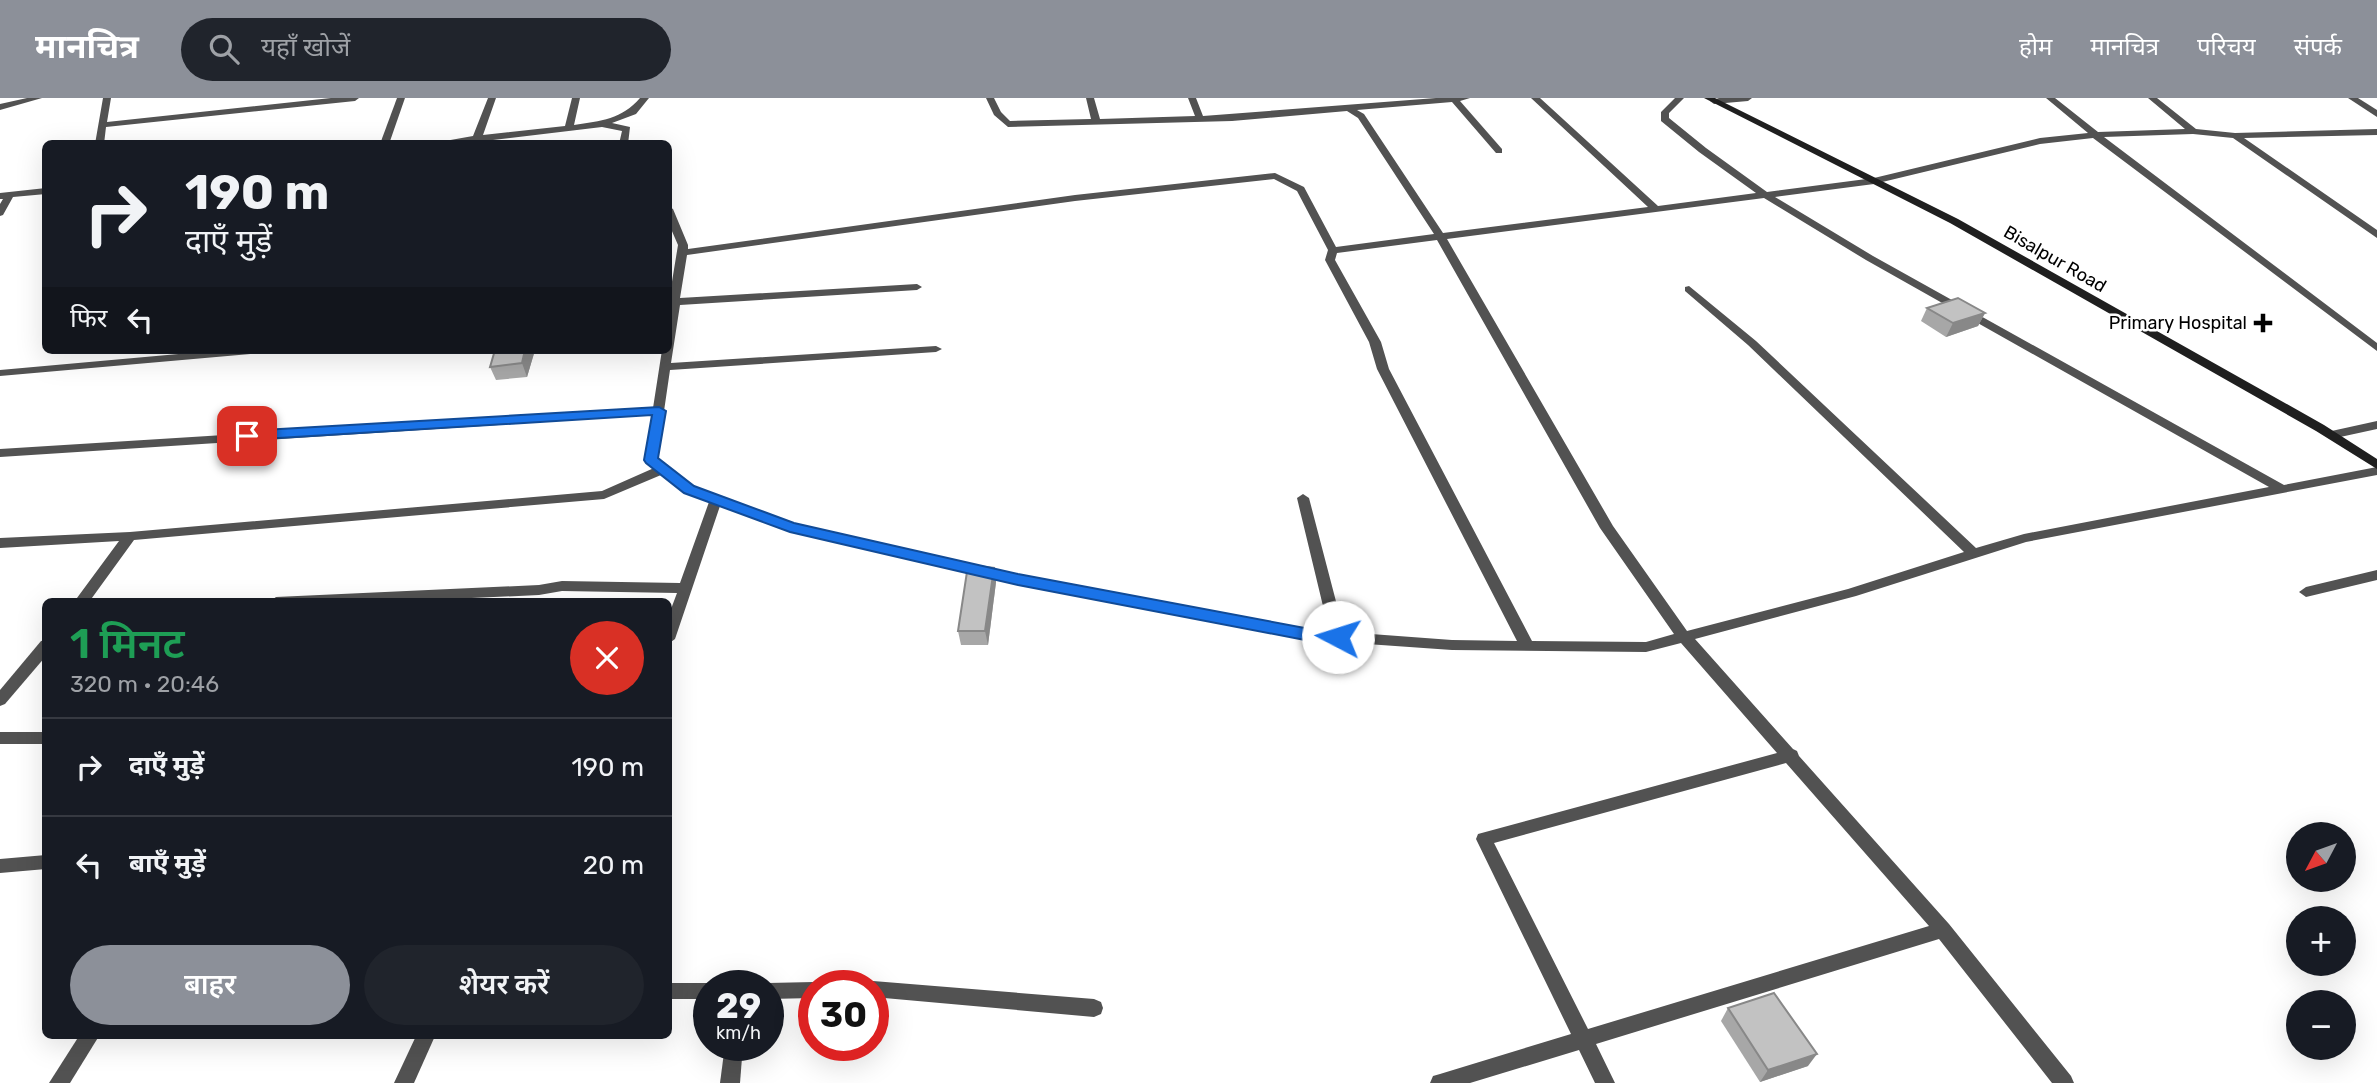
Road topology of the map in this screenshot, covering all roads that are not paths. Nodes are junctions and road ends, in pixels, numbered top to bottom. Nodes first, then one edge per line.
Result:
1 (38, 98) edge
2 (107, 98) edge
3 (355, 98) edge
4 (401, 98) edge
5 (492, 98) edge
6 (576, 98) edge
7 (645, 98) edge
8 (990, 98) edge
9 (1090, 98) edge
10 (1192, 98) edge
11 (1466, 98) edge
12 (1535, 98) edge
13 (1680, 98) edge
14 (1748, 98) edge
15 (2050, 98) edge
16 (2152, 98) edge
17 (2352, 98) edge
18 (1454, 99) edge
19 (1711, 99) edge
20 (0, 107) edge
21 (1350, 109) junction
22 (2377, 114) edge
23 (1200, 119) junction
24 (1096, 122) junction
25 (602, 124) junction
26 (104, 125) junction
27 (569, 127) junction
28 (2193, 131) junction
29 (2377, 132) edge
30 (2095, 135) junction
31 (2235, 136) junction
32 (477, 138) junction
33 (100, 140) edge
34 (385, 140) edge
35 (465, 140) edge
36 (624, 140) edge
37 (1499, 151) dead end
38 (1874, 181) junction
39 (42, 191) edge
40 (5, 196) edge
41 (1768, 196) junction
42 (1656, 209) junction
43 (0, 213) edge
44 (672, 219) edge
45 (2377, 235) edge
46 (1440, 236) junction
47 (1333, 250) junction
48 (682, 253) junction
49 (917, 286) dead end
50 (1689, 289) dead end
51 (675, 302) junction
52 (672, 316) edge
53 (2377, 348) edge
54 (936, 349) dead end
55 (77, 354) edge
56 (205, 354) edge
57 (667, 354) edge
58 (72, 366) junction
59 (666, 368) junction
60 (0, 373) edge
61 (659, 411) junction
62 (2377, 425) edge
63 (2331, 435) junction
64 (0, 453) edge
65 (2377, 465) edge
66 (663, 469) junction
67 (2377, 471) edge
68 (2281, 489) junction
69 (1303, 498) dead end
70 (716, 500) junction
71 (130, 536) junction
72 (0, 543) edge
73 (1974, 554) junction
74 (2377, 575) edge
75 (684, 588) junction
76 (2306, 592) dead end
77 (83, 598) edge
78 (364, 598) edge
79 (672, 626) edge
80 (1338, 637) junction
81 (1684, 637) junction
82 (1527, 646) junction
83 (42, 650) edge
84 (0, 700) edge
85 (0, 738) edge
86 (42, 738) edge
87 (1791, 755) junction
88 (42, 862) edge
89 (0, 866) edge
90 (1943, 930) junction
91 (889, 990) edge
92 (672, 991) edge
93 (693, 991) edge
94 (1094, 1007) dead end
95 (1581, 1038) junction
96 (88, 1039) edge
97 (425, 1039) edge
98 (732, 1061) edge
99 (59, 1083) edge
100 (404, 1083) edge
101 (730, 1083) edge
102 (1440, 1083) edge
103 (1605, 1083) edge
104 (2064, 1083) edge

1 - 20 street
2 - 26 street
3 - 26 street
4 - 34 street
5 - 32 street
6 - 27 street
7 - 25 street
8 - 24 street
9 - 24 street
10 - 23 street
11 - 18 street
12 - 42 street
13 - 41 street
14 - 19 street
15 - 30 street
16 - 28 street
17 - 22 street
18 - 21 street
18 - 37 street
19 - 38 main road, Bisalpur Road
21 - 23 street
21 - 46 street
23 - 24 street
25 - 27 street
25 - 36 street
26 - 33 street
27 - 32 street
28 - 30 street
28 - 31 street
29 - 31 street
30 - 38 street
30 - 53 street
31 - 45 street
32 - 35 street
38 - 41 street
38 - 63 main road, Bisalpur Road
39 - 40 street
40 - 43 street
41 - 42 street
41 - 68 street
42 - 46 street
44 - 48 street
46 - 47 street
46 - 81 street
47 - 48 street
47 - 82 street
48 - 51 street
49 - 51 street
50 - 73 street
51 - 52 street
54 - 59 street
55 - 58 street
56 - 58 street
57 - 59 street
58 - 60 street
59 - 61 street
61 - 64 street
61 - 66 street
62 - 63 street
63 - 65 main road, Bisalpur Road
66 - 70 street
66 - 71 street
67 - 68 street
68 - 73 street
69 - 80 street
70 - 75 street
70 - 80 street
71 - 72 street
71 - 77 street
73 - 81 street
74 - 76 street
75 - 78 street
75 - 79 street
80 - 82 street
81 - 82 street
81 - 87 street
83 - 84 street
85 - 86 street
87 - 90 street
87 - 95 street
88 - 89 street
90 - 95 street
90 - 104 street
91 - 94 street
92 - 93 street
95 - 102 street
95 - 103 street
96 - 99 street
97 - 100 street
98 - 101 street

